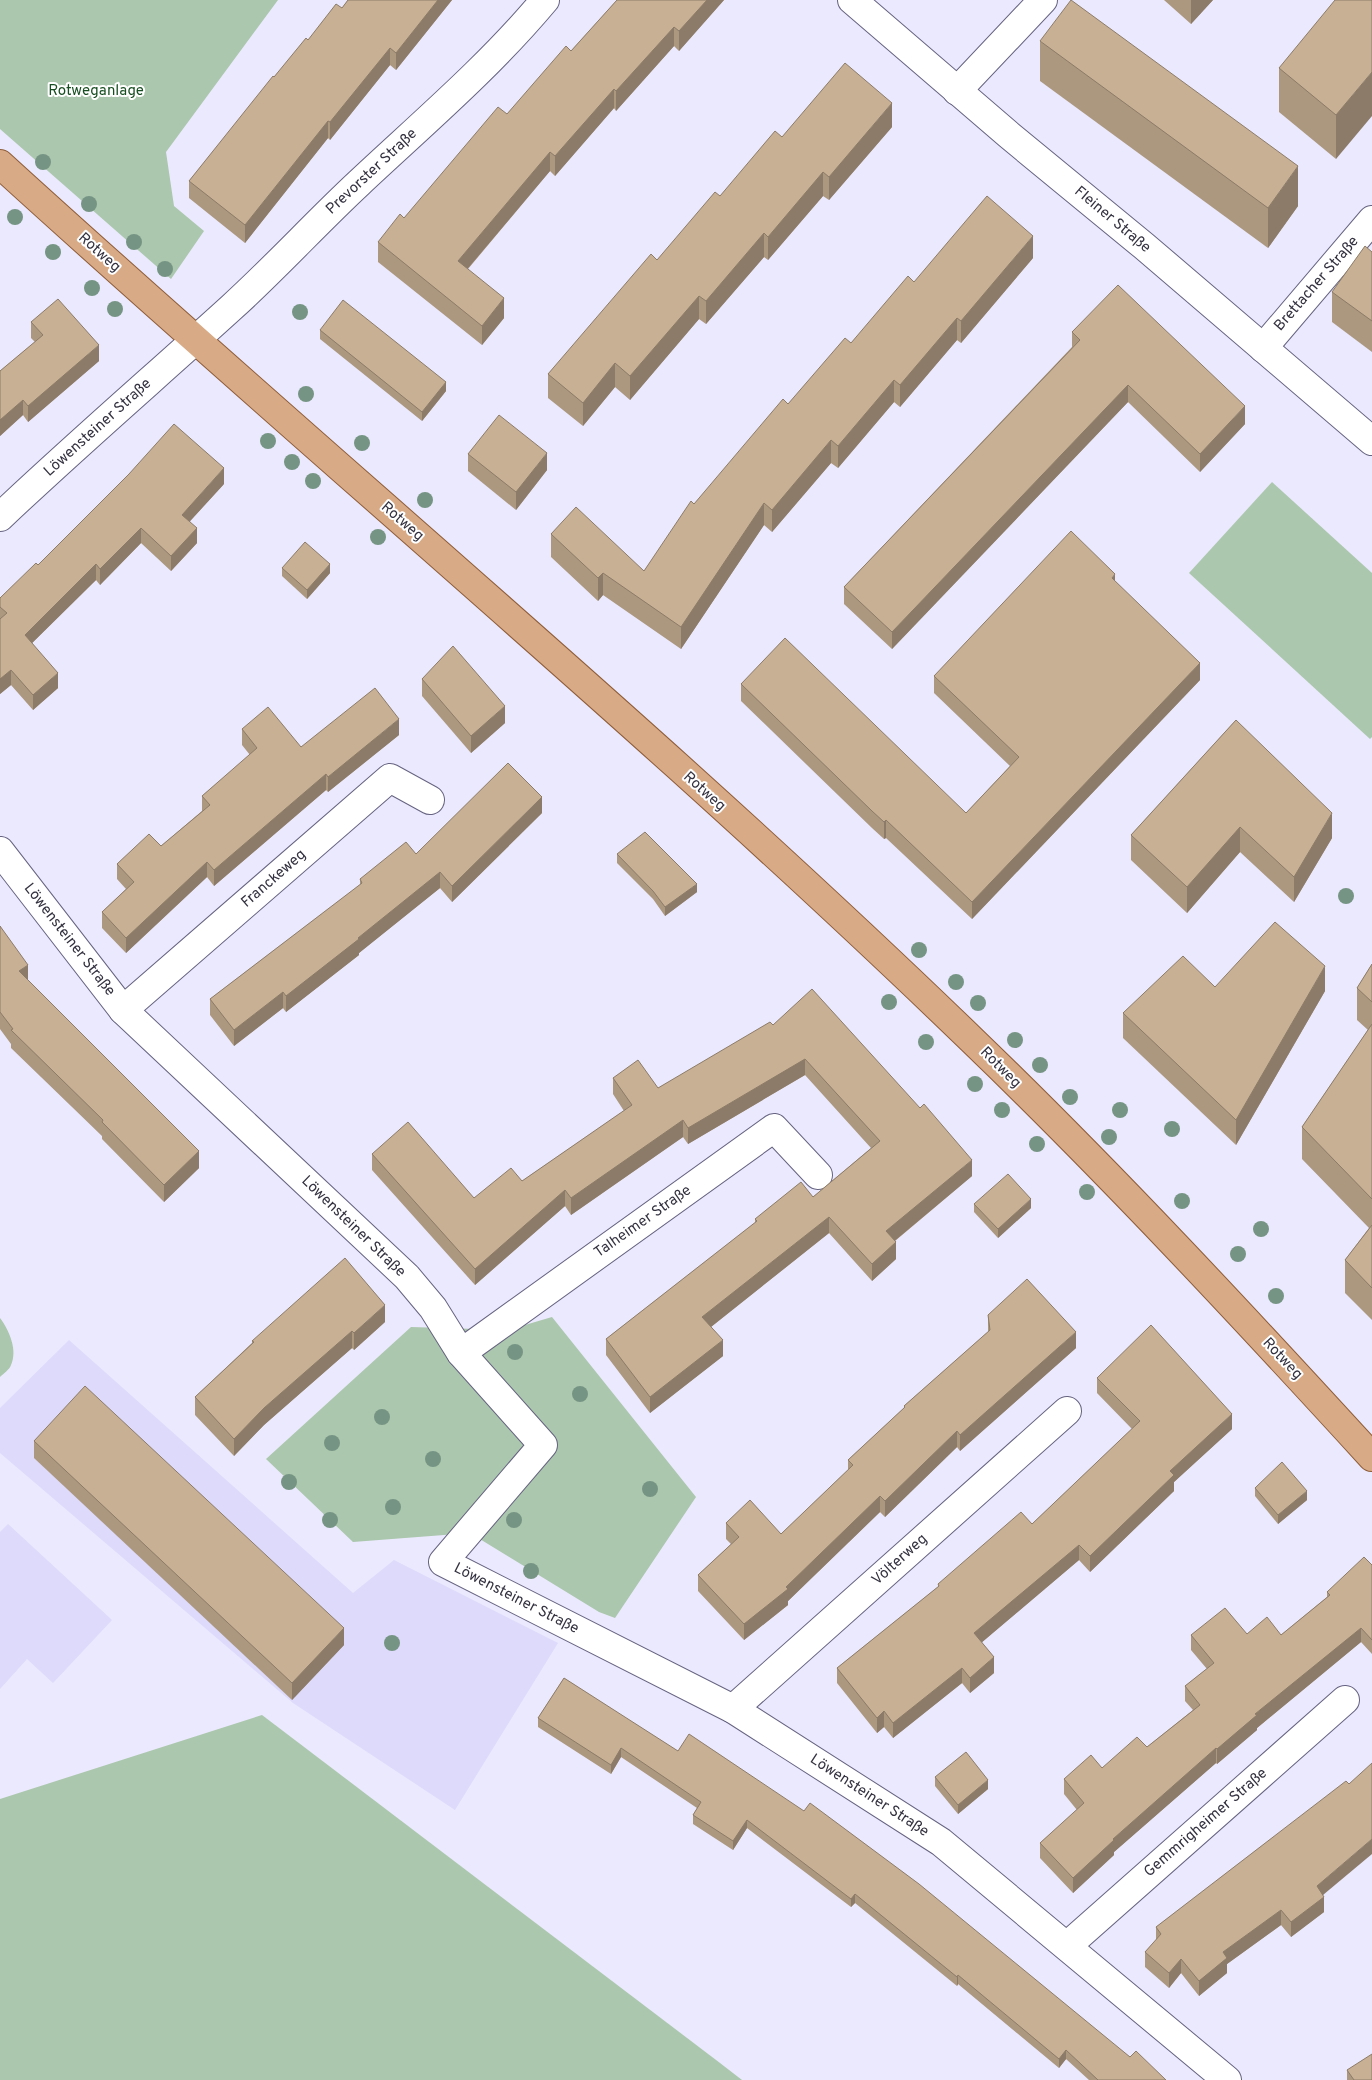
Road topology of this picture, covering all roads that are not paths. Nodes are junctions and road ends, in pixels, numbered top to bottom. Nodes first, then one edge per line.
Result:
1 (545, 0) edge
2 (852, 0) edge
3 (1043, 0) edge
4 (957, 91) junction
5 (0, 164) edge
6 (1372, 220) edge
7 (196, 340) junction
8 (1263, 348) junction
9 (1372, 441) edge
10 (0, 517) edge
11 (430, 800) dead end
12 (0, 851) edge
13 (123, 1010) junction
14 (818, 1175) dead end
15 (461, 1352) junction
16 (1067, 1411) dead end
17 (1372, 1457) edge
18 (1345, 1700) dead end
19 (733, 1709) junction
20 (1067, 1946) junction
21 (1227, 2080) edge

1 - 7 street, Prevorster Straße
2 - 4 street, Fleiner Straße
3 - 4 street
4 - 8 street, Fleiner Straße
5 - 7 main road, Rotweg
6 - 8 street, Brettacher Straße
7 - 10 street, Löwensteiner Straße
7 - 17 main road, Rotweg
8 - 9 street, Fleiner Straße
11 - 13 street, Franckeweg
12 - 13 street, Löwensteiner Straße
13 - 15 street, Löwensteiner Straße
14 - 15 street, Talheimer Straße
15 - 19 street, Löwensteiner Straße
16 - 19 street, Völterweg
18 - 20 street, Gemmrigheimer Straße
19 - 20 street, Löwensteiner Straße
20 - 21 street, Löwensteiner Straße

